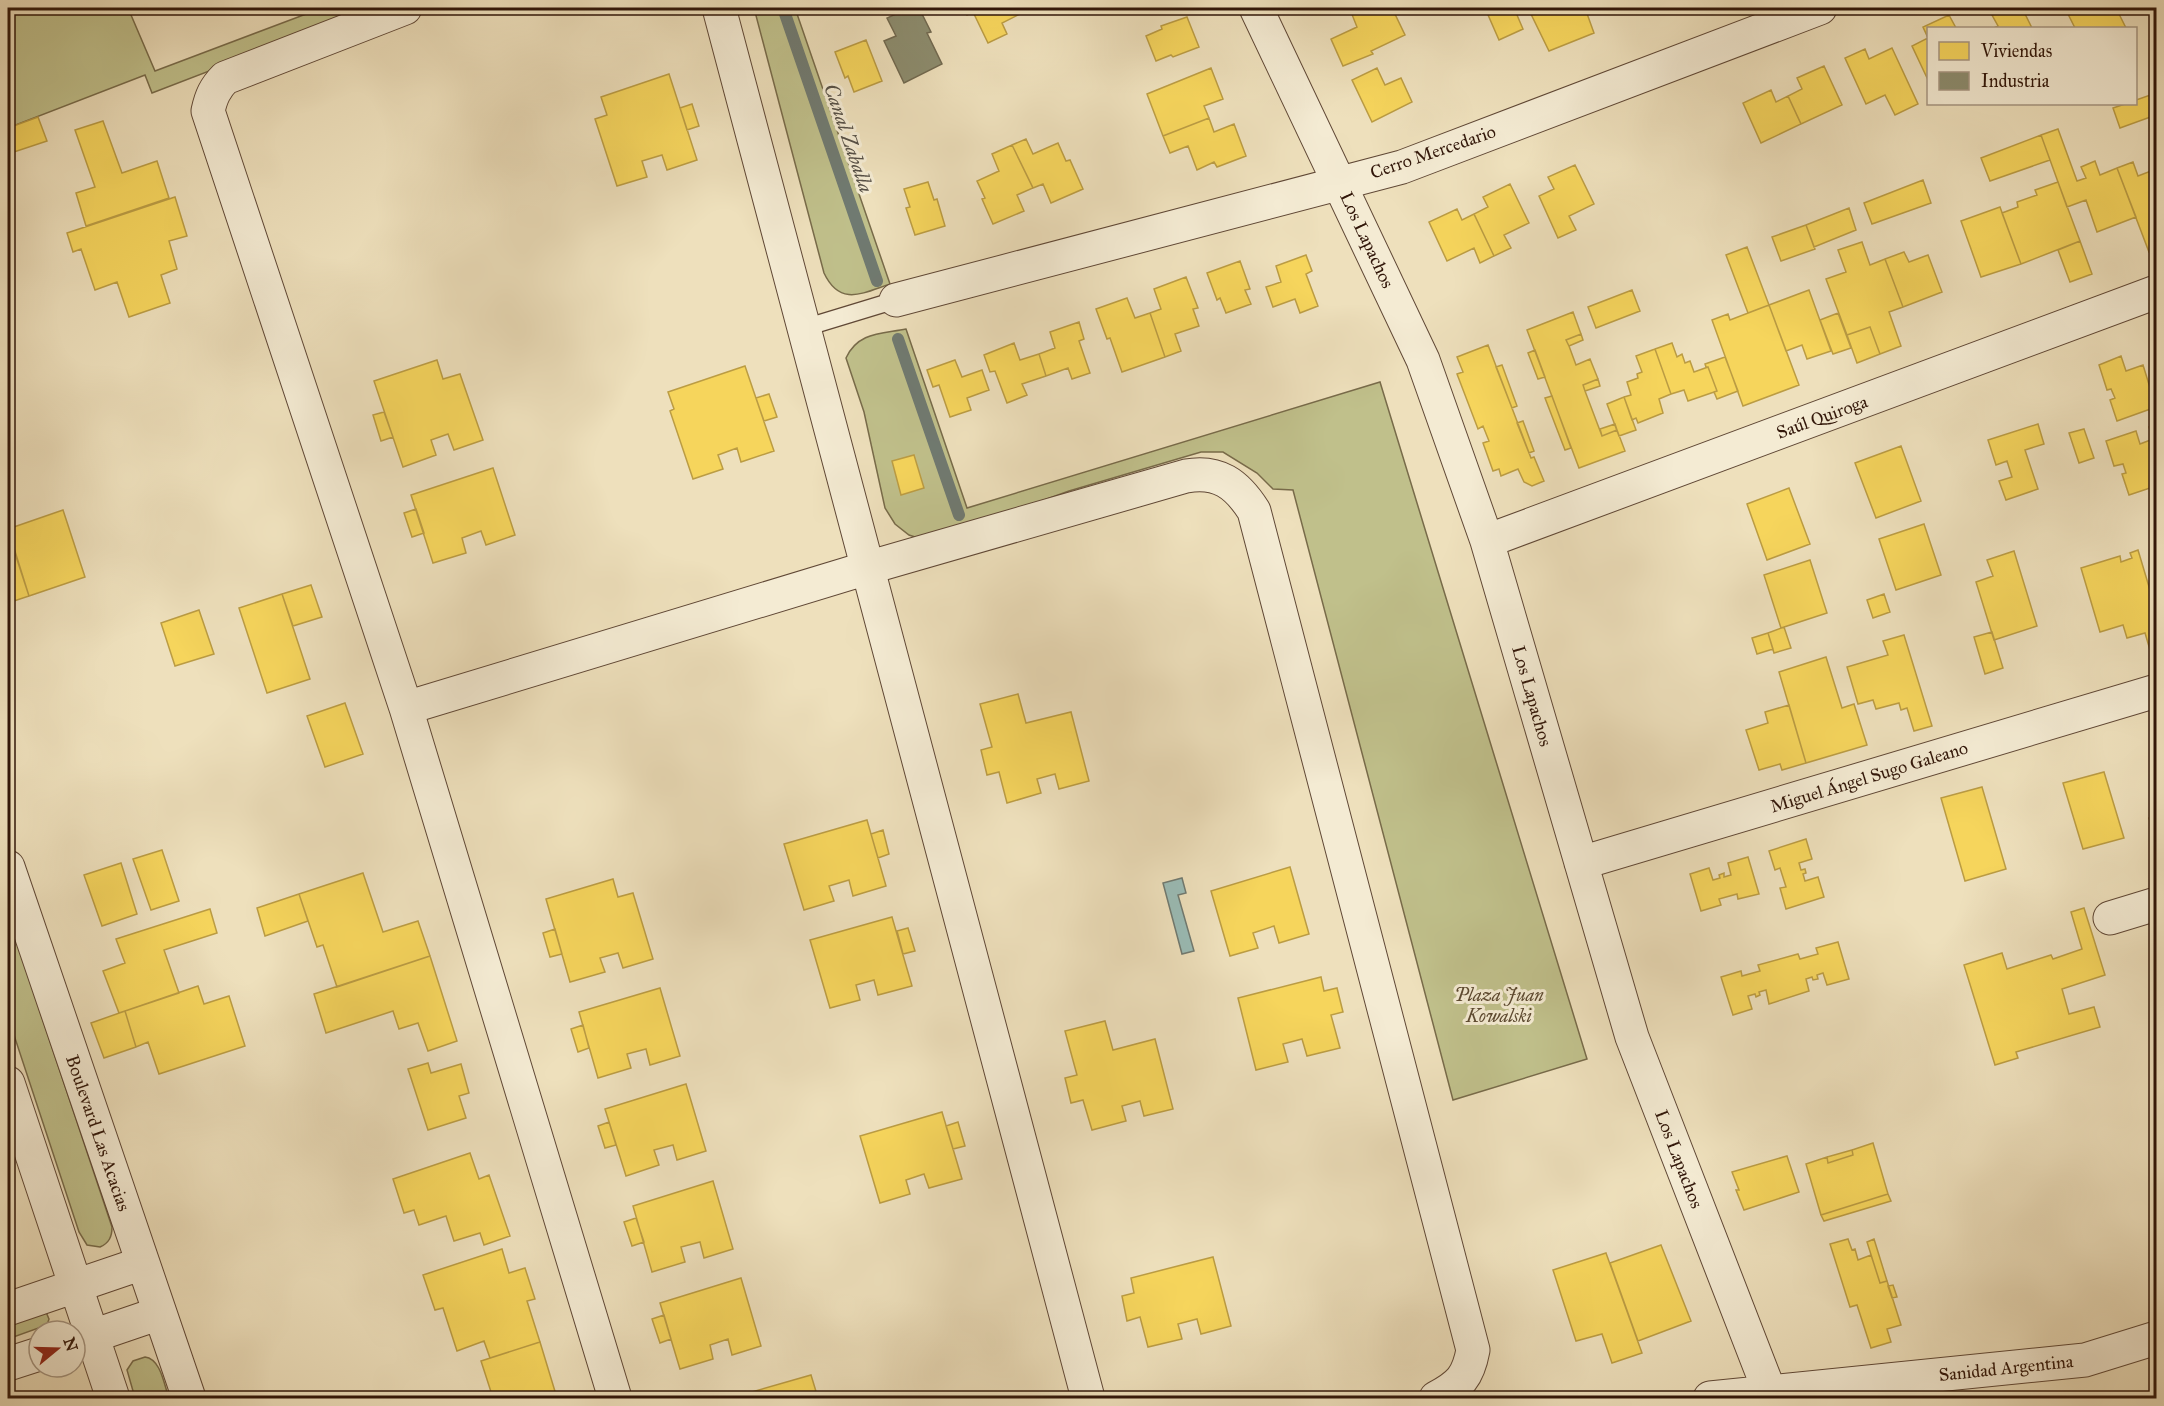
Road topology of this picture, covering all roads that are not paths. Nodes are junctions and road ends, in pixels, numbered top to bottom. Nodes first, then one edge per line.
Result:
1 (405, 8) edge
2 (719, 8) edge
3 (1256, 8) edge
4 (1820, 8) edge
5 (1340, 182) junction
6 (2157, 292) edge
7 (896, 300) joint
8 (804, 328) junction
9 (1487, 541) junction
10 (867, 568) junction
11 (2157, 691) edge
12 (406, 708) junction
13 (1581, 863) junction
14 (8, 867) edge
15 (2157, 904) edge
16 (2110, 918) dead end
17 (8, 1083) edge
18 (143, 1263) junction
19 (76, 1286) junction
20 (8, 1309) edge
21 (160, 1313) junction
22 (81, 1319) edge
23 (87, 1338) edge
24 (2157, 1338) edge
25 (87, 1345) edge
26 (27, 1358) edge
27 (8, 1365) edge
28 (1771, 1395) edge
29 (113, 1398) edge
30 (189, 1398) edge
31 (615, 1398) edge
32 (1088, 1398) edge
33 (1436, 1398) edge
34 (1710, 1398) edge

1 - 12 street
2 - 8 street
3 - 5 street, Los Lapachos
4 - 5 street, Cerro Mercedario
5 - 7 street, Cerro Mercedario
5 - 9 street, Los Lapachos
6 - 9 street, Saúl Quiroga
7 - 8 lane
8 - 10 street
9 - 13 street, Los Lapachos
10 - 12 street
10 - 32 street
10 - 33 street
11 - 13 street, Miguel Ángel Sugo Galeano
12 - 31 street
13 - 28 street, Los Lapachos
14 - 18 street, Boulevard Las Acacias
15 - 16 street
17 - 19 street
18 - 19 street
18 - 21 street, Boulevard Las Acacias
19 - 20 street
19 - 22 street
21 - 23 street
21 - 30 street, Boulevard Las Acacias
24 - 28 street, Sanidad Argentina
25 - 29 street
26 - 27 street
28 - 34 street, Sanidad Argentina

